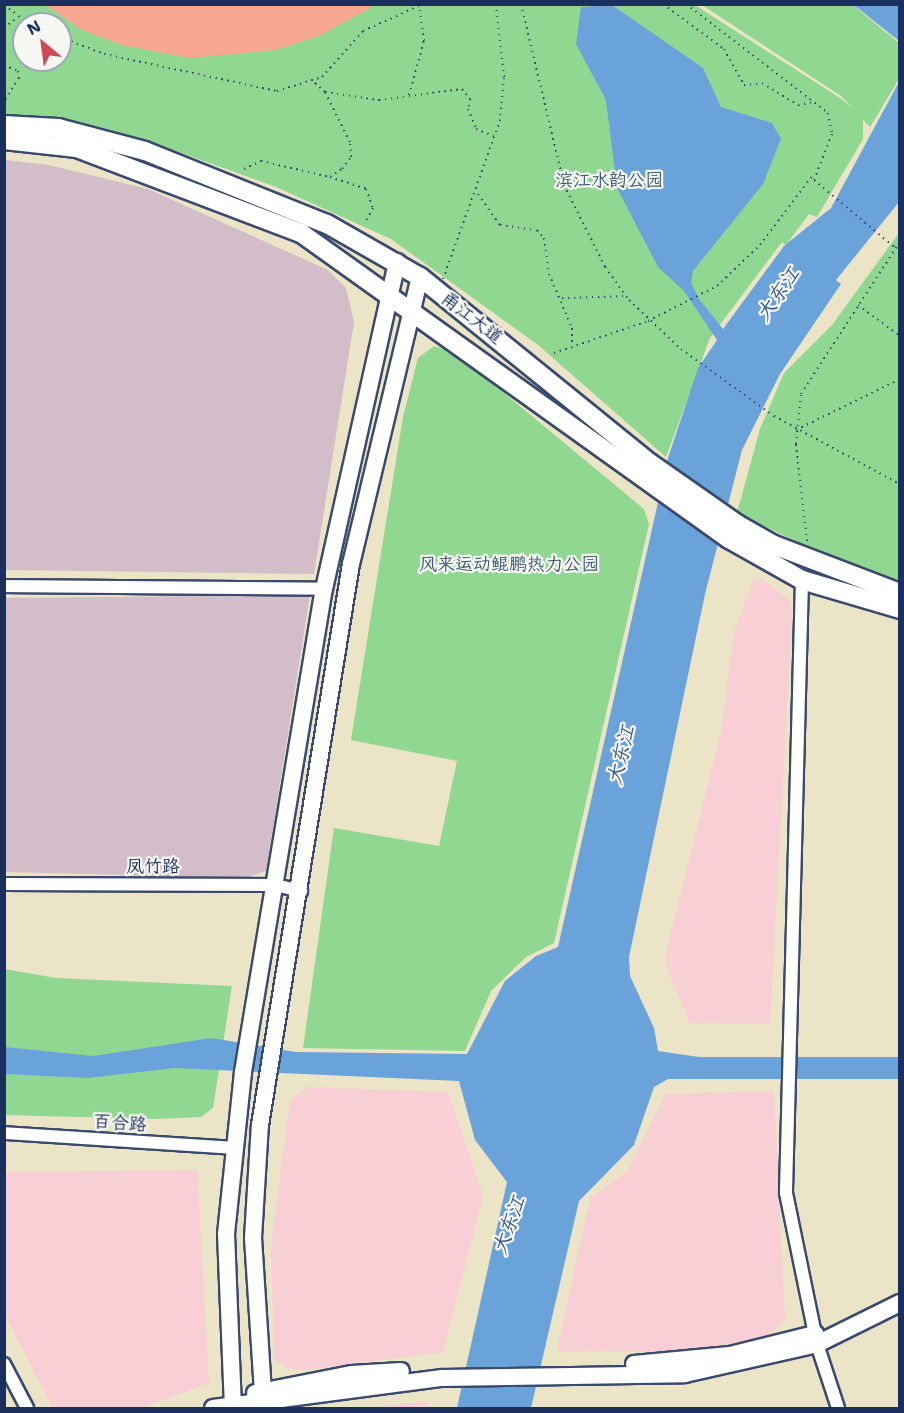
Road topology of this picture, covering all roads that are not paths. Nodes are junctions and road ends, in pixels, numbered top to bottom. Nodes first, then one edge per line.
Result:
1 (4, 125) edge
2 (4, 140) edge
3 (397, 262) junction
4 (420, 277) junction
5 (392, 295) junction
6 (413, 308) junction
7 (802, 579) junction
8 (4, 586) edge
9 (324, 590) junction
10 (900, 593) edge
11 (900, 609) edge
12 (4, 884) edge
13 (275, 885) junction
14 (301, 891) junction
15 (4, 1133) edge
16 (234, 1148) junction
17 (900, 1293) edge
18 (900, 1303) edge
19 (816, 1339) junction
20 (4, 1364) edge
21 (264, 1401) edge
22 (232, 1405) edge
23 (27, 1408) edge
24 (213, 1408) edge
25 (838, 1408) edge

1 - 3 main road, 甬江大道
2 - 5 main road, 甬江大道
3 - 4 main road, 甬江大道
3 - 5 street
4 - 6 street
4 - 10 main road, 甬江大道
5 - 6 main road, 甬江大道
5 - 9 street
6 - 7 main road, 甬江大道
6 - 14 street
7 - 11 main road, 甬江大道
7 - 19 street
8 - 9 street
9 - 13 street
12 - 13 street, 凤竹路
13 - 14 street, 凤竹路
13 - 16 street
14 - 21 street
15 - 16 street, 百合路
16 - 22 street
17 - 19 street
18 - 19 street
19 - 21 street
19 - 25 street
20 - 23 street
21 - 22 street
22 - 24 street

